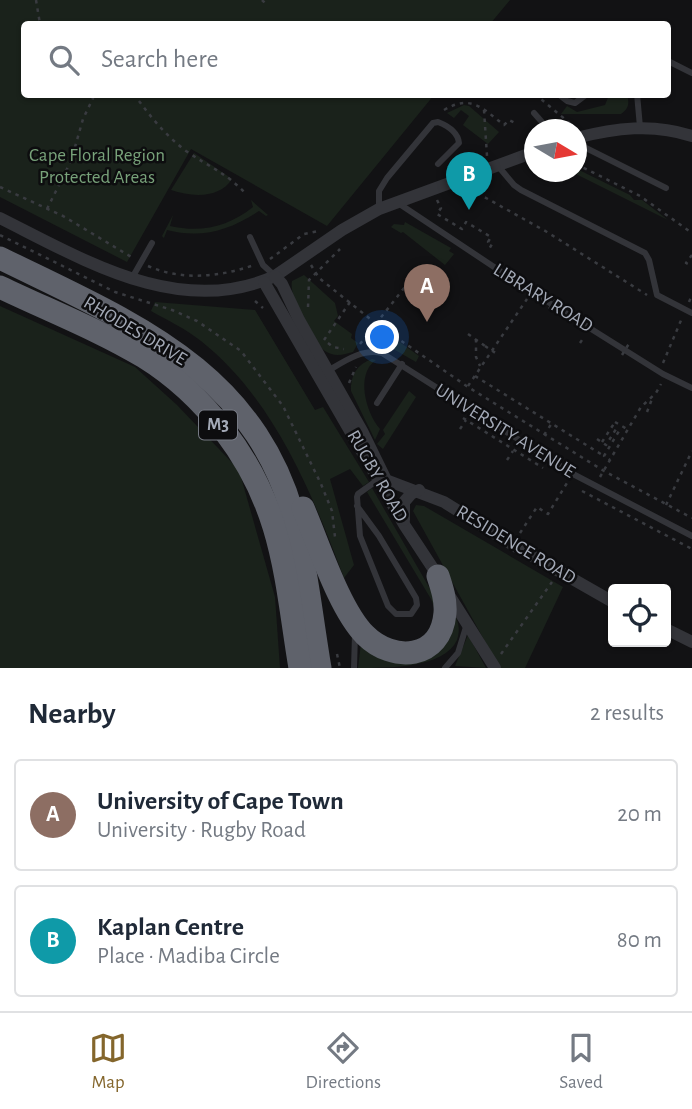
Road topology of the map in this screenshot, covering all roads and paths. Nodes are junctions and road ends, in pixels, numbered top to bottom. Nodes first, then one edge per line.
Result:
1 (36, 0) edge
2 (262, 0) edge
3 (268, 6) dead end
4 (40, 21) edge
5 (671, 63) edge
6 (692, 73) edge
7 (93, 98) edge
8 (137, 98) edge
9 (540, 98) edge
10 (564, 98) edge
11 (582, 98) edge
12 (637, 98) edge
13 (444, 110) dead end
14 (484, 110) junction
15 (534, 113) dead end
16 (540, 119) edge
17 (564, 119) edge
18 (517, 124) dead end
19 (640, 127) junction
20 (587, 136) edge
21 (692, 136) edge
22 (587, 146) edge
23 (486, 152) dead end
24 (524, 156) edge
25 (438, 164) dead end
26 (497, 165) junction
27 (587, 170) edge
28 (462, 186) dead end
29 (0, 187) edge
30 (666, 188) dead end
31 (434, 194) dead end
32 (247, 195) dead end
33 (397, 202) junction
34 (47, 209) junction
35 (379, 209) junction
36 (0, 218) edge
37 (692, 233) edge
38 (0, 235) edge
39 (250, 237) dead end
40 (152, 243) dead end
41 (340, 249) dead end
42 (486, 250) dead end
43 (692, 255) edge
44 (0, 258) edge
45 (141, 262) junction
46 (423, 264) dead end
47 (263, 265) junction
48 (692, 266) edge
49 (319, 278) dead end
50 (131, 279) junction
51 (269, 279) junction
52 (0, 288) edge
53 (692, 295) edge
54 (529, 296) dead end
55 (558, 296) dead end
56 (649, 296) dead end
57 (350, 302) junction
58 (550, 309) dead end
59 (309, 312) dead end
60 (689, 312) edge
61 (127, 321) junction
62 (377, 324) junction
63 (468, 334) dead end
64 (476, 339) junction
65 (630, 342) dead end
66 (497, 354) dead end
67 (622, 355) dead end
68 (663, 360) dead end
69 (361, 362) dead end
70 (402, 364) junction
71 (480, 367) junction
72 (323, 373) junction
73 (475, 376) junction
74 (663, 381) dead end
75 (468, 387) junction
76 (692, 387) edge
77 (349, 391) dead end
78 (652, 396) junction
79 (377, 403) dead end
80 (455, 411) dead end
81 (647, 412) dead end
82 (466, 419) junction
83 (552, 423) junction
84 (460, 429) dead end
85 (627, 429) junction
86 (544, 435) junction
87 (597, 439) dead end
88 (602, 442) junction
89 (514, 450) junction
90 (692, 451) edge
91 (604, 456) junction
92 (508, 460) dead end
93 (610, 460) junction
94 (546, 470) dead end
95 (604, 471) junction
96 (573, 474) junction
97 (381, 478) junction
98 (567, 483) junction
99 (572, 486) dead end
100 (595, 487) junction
101 (419, 491) junction
102 (581, 491) dead end
103 (590, 495) junction
104 (666, 505) junction
105 (358, 506) junction
106 (692, 518) edge
107 (405, 526) junction
108 (692, 536) edge
109 (335, 542) dead end
110 (513, 545) junction
111 (692, 549) edge
112 (559, 572) junction
113 (438, 576) junction
114 (608, 599) edge
115 (466, 624) junction
116 (356, 625) junction
117 (671, 632) edge
118 (692, 642) edge
119 (502, 651) dead end
120 (299, 668) edge
121 (320, 668) edge
122 (354, 668) edge
123 (445, 668) edge
124 (495, 668) edge

1 - 4 path
2 - 3 path
5 - 6 lane
7 - 34 path
8 - 32 path
9 - 17 path
10 - 11 lane
12 - 19 lane
13 - 14 path
14 - 18 path
14 - 23 path
15 - 16 lane
19 - 20 street
19 - 21 street
22 - 30 lane
24 - 26 street
25 - 35 lane
26 - 33 street
26 - 60 lane
27 - 37 path
28 - 56 path
29 - 34 path
31 - 42 path
33 - 35 street
33 - 76 lane, LIBRARY ROAD
34 - 45 path
35 - 51 street
36 - 50 street
38 - 109 path
39 - 47 lane
40 - 45 lane
41 - 59 path
43 - 48 path
44 - 61 highway, RHODES DRIVE / M3
45 - 50 lane
46 - 62 path
47 - 51 lane
47 - 51 lane
49 - 57 path
50 - 51 street
51 - 72 street, RUGBY ROAD
52 - 120 highway, RHODES DRIVE / M3
53 - 60 path
54 - 71 path
55 - 58 path, bridge
57 - 62 path
57 - 62 path
60 - 68 path
61 - 116 highway
61 - 121 highway, RHODES DRIVE / M3
62 - 75 path
63 - 64 path
64 - 66 path, bridge
64 - 71 path
65 - 67 path, bridge
69 - 77 path
70 - 72 lane, UNIVERSITY AVENUE
70 - 79 lane
70 - 96 lane, UNIVERSITY AVENUE
71 - 73 path
72 - 97 street, RUGBY ROAD
73 - 75 path
73 - 83 path
74 - 78 path
75 - 86 path
78 - 81 path
78 - 85 path
80 - 82 path
82 - 84 path
82 - 89 path
83 - 86 path
83 - 91 path
85 - 88 path
85 - 93 path
86 - 95 path
87 - 88 path
88 - 91 path
89 - 92 path
89 - 94 path
90 - 104 path
91 - 93 path
93 - 95 path
95 - 100 path
95 - 104 path
96 - 98 path
96 - 100 lane, UNIVERSITY AVENUE
97 - 101 street, RUGBY ROAD
97 - 105 lane
97 - 107 street, RUGBY ROAD
98 - 99 path
98 - 110 path
100 - 103 path
100 - 108 lane, UNIVERSITY AVENUE
101 - 107 street
101 - 110 street, RESIDENCE ROAD
102 - 103 path
103 - 111 path
104 - 106 path
105 - 105 lane
107 - 113 street, RUGBY ROAD
110 - 112 street, RESIDENCE ROAD
112 - 114 street, RESIDENCE ROAD
112 - 119 path
113 - 115 street, RUGBY ROAD
113 - 116 highway
115 - 123 lane
115 - 124 street, RUGBY ROAD
116 - 122 lane
117 - 118 street

